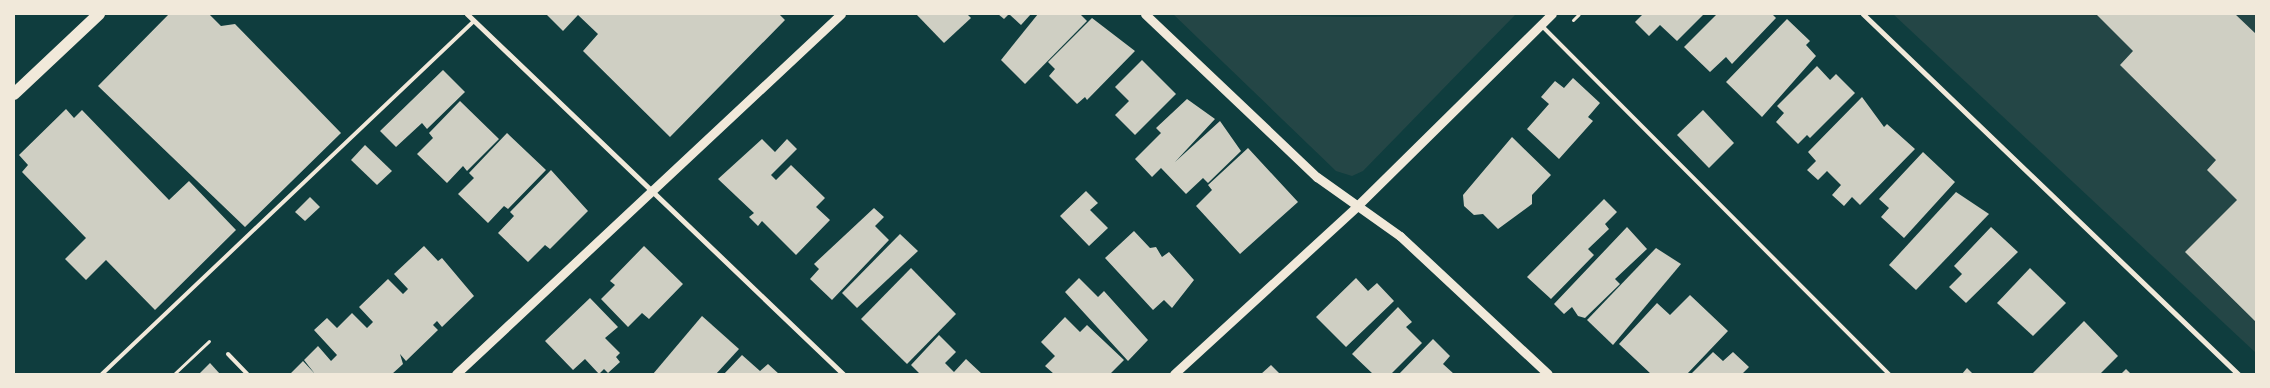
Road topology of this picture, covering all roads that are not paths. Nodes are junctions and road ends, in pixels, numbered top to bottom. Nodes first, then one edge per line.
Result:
1 (99, 14) edge
2 (467, 14) edge
3 (841, 14) edge
4 (1145, 14) edge
5 (1552, 14) edge
6 (1863, 14) edge
7 (474, 21) junction
8 (1540, 25) junction
9 (14, 94) edge
10 (650, 190) junction
11 (1356, 207) junction
12 (228, 354) dead end
13 (102, 374) edge
14 (247, 374) edge
15 (456, 374) edge
16 (843, 374) edge
17 (1174, 374) edge
18 (1548, 374) edge
19 (1889, 374) edge
20 (2238, 374) edge

1 - 9 main road
2 - 7 street
3 - 10 street
4 - 11 street
5 - 8 street
6 - 20 street
7 - 10 street
7 - 13 lane
8 - 11 street
8 - 19 lane
10 - 15 street
10 - 16 street
11 - 17 street
11 - 18 street
12 - 14 lane

